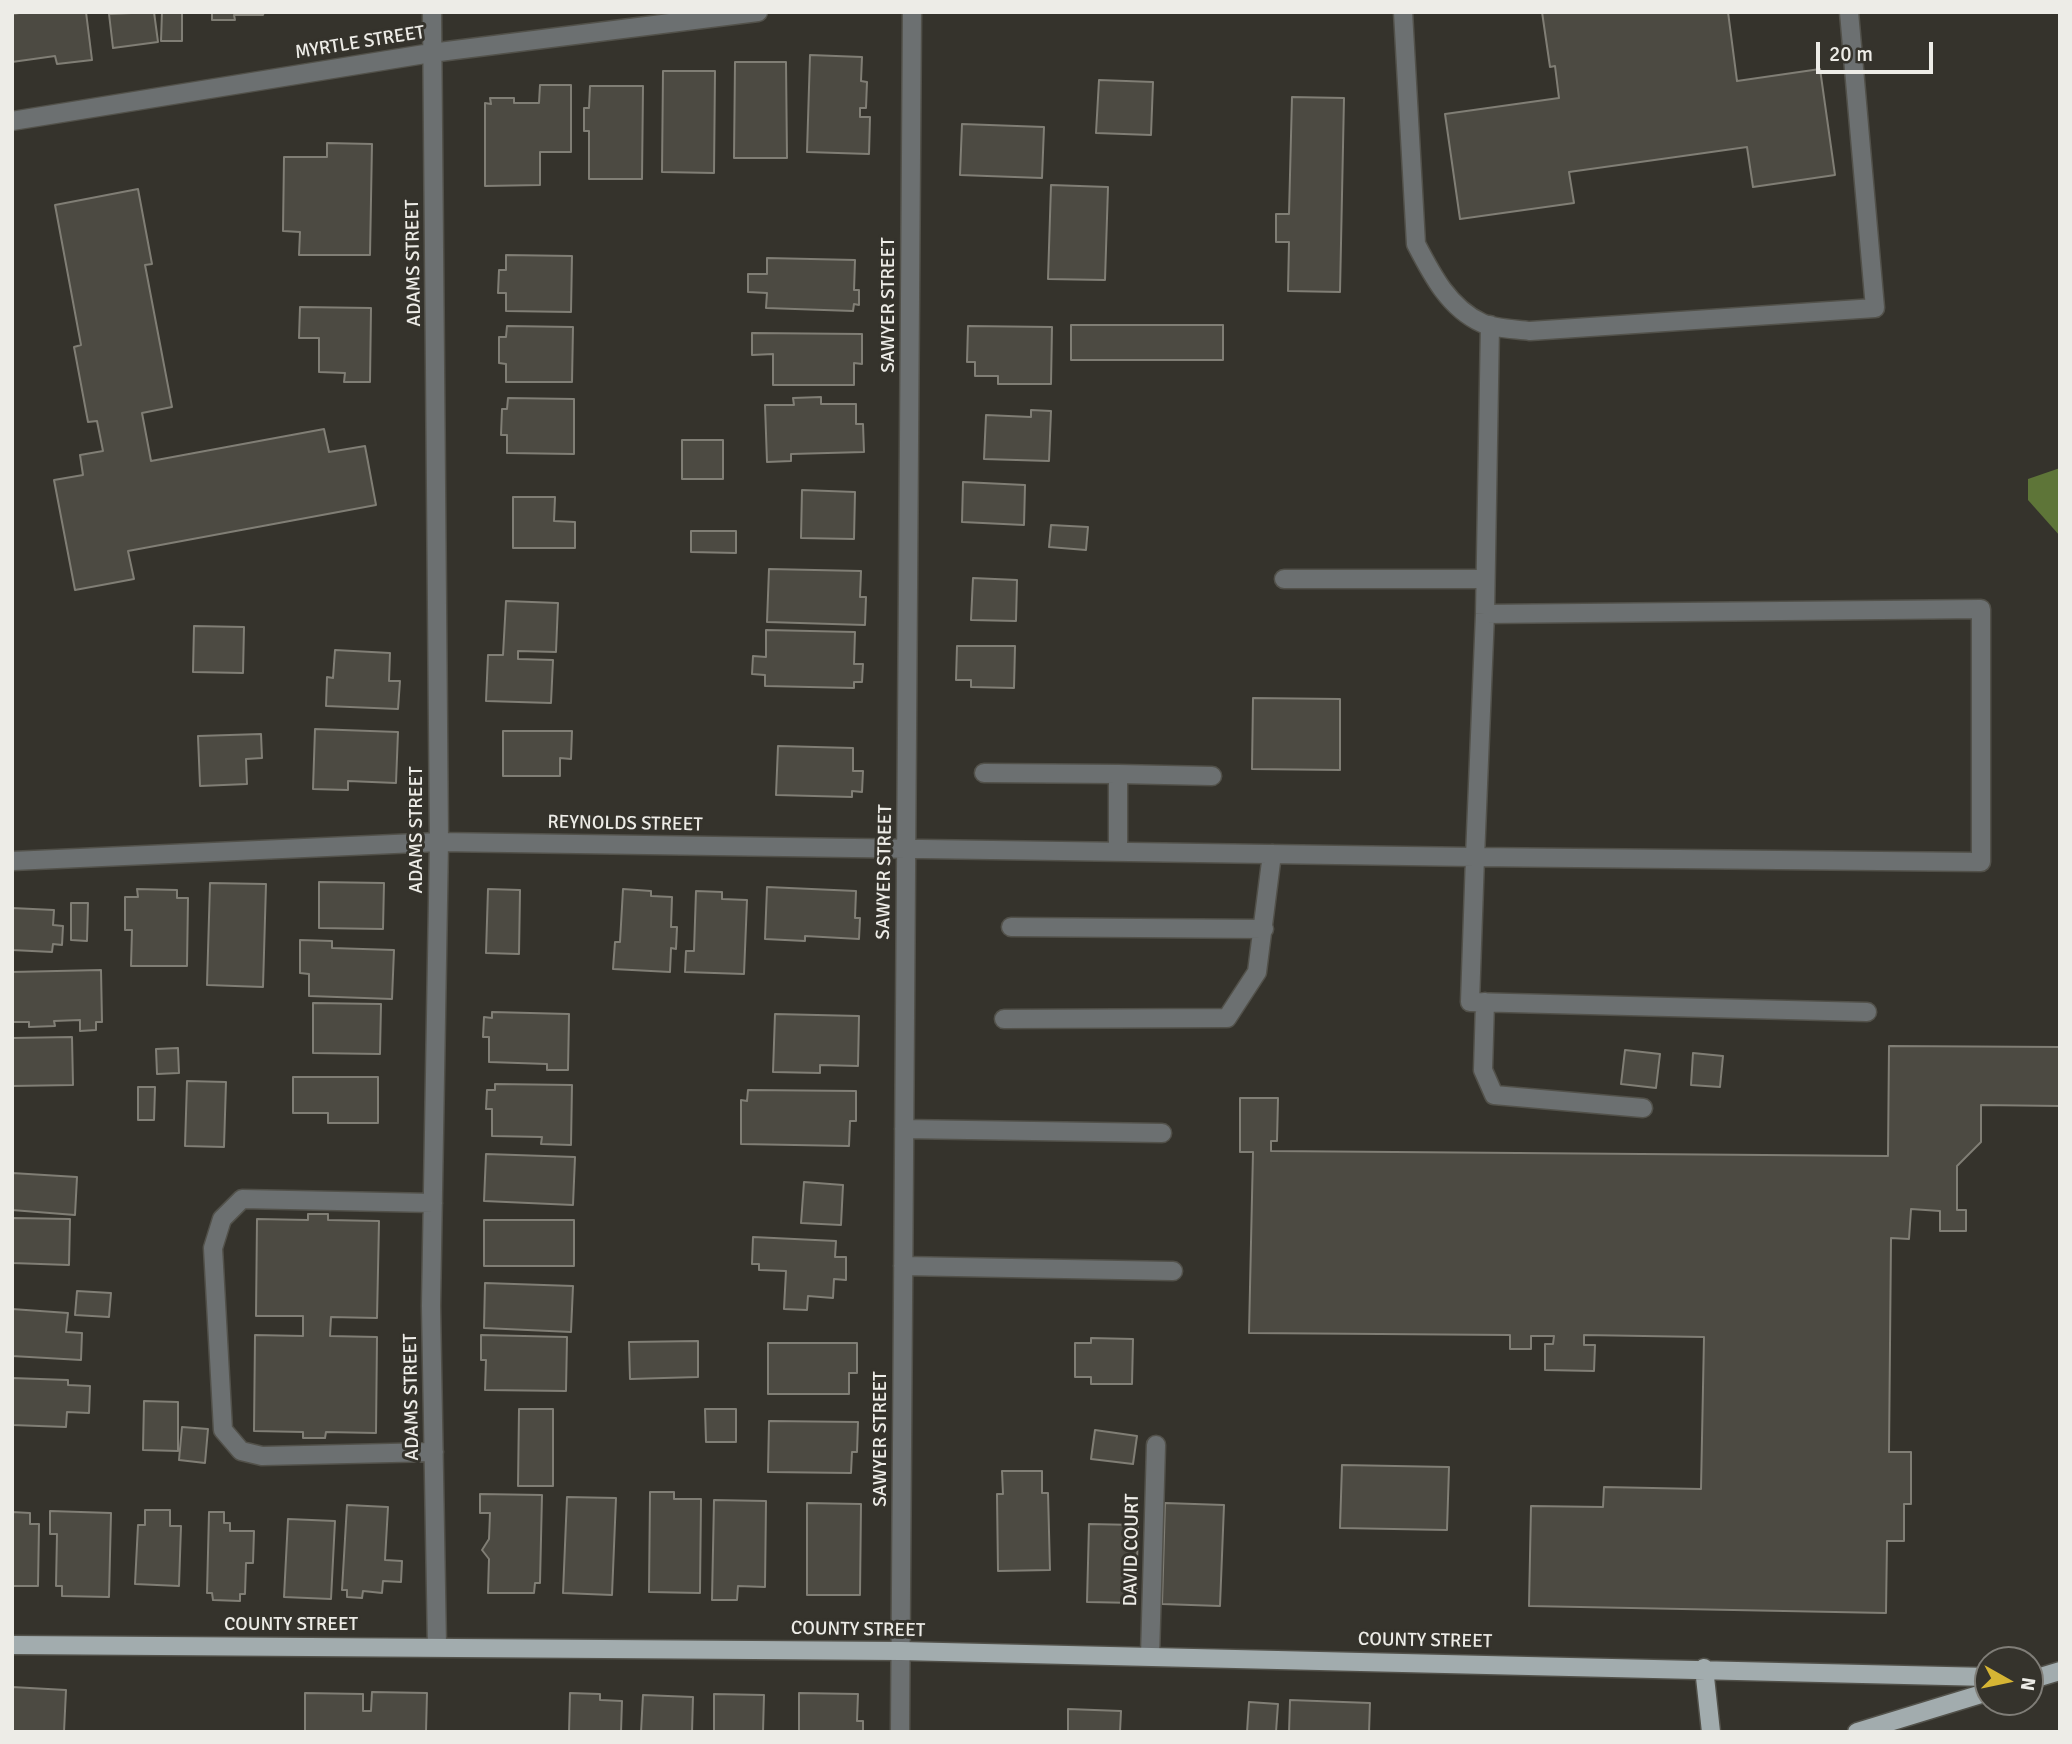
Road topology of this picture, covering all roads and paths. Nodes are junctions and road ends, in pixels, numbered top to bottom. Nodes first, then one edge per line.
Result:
1 (432, 12) edge
2 (758, 12) edge
3 (912, 12) edge
4 (1403, 12) edge
5 (1849, 12) edge
6 (431, 53) junction
7 (12, 121) edge
8 (1490, 325) junction
9 (1284, 579) dead end
10 (1485, 579) junction
11 (1485, 614) junction
12 (985, 773) dead end
13 (1118, 774) junction
14 (1212, 776) dead end
15 (439, 842) junction
16 (906, 849) junction
17 (1118, 852) junction
18 (1272, 854) junction
19 (1475, 857) junction
20 (12, 861) edge
21 (1011, 928) dead end
22 (1264, 929) junction
23 (1485, 1002) junction
24 (1867, 1012) dead end
25 (1004, 1019) dead end
26 (1643, 1108) dead end
27 (904, 1129) junction
28 (1162, 1133) dead end
29 (433, 1203) junction
30 (903, 1266) junction
31 (1173, 1271) dead end
32 (1156, 1445) dead end
33 (434, 1452) junction
34 (12, 1645) edge
35 (437, 1647) junction
36 (901, 1651) junction
37 (1150, 1656) junction
38 (1704, 1668) junction
39 (1974, 1677) edge
40 (1974, 1696) edge
41 (900, 1732) edge
42 (1712, 1732) edge
43 (1857, 1732) edge

1 - 6 street, ADAMS STREET
2 - 6 street, MYRTLE STREET
3 - 16 street, SAWYER STREET
4 - 8 street
5 - 8 street
6 - 7 street, MYRTLE STREET
6 - 15 street, ADAMS STREET
8 - 10 street
9 - 10 street
10 - 11 street
11 - 19 street
11 - 19 street, REYNOLDS STREET
12 - 13 street
13 - 14 street
13 - 17 street
15 - 16 street, REYNOLDS STREET
15 - 20 street, REYNOLDS STREET
15 - 29 street, ADAMS STREET
16 - 17 street, REYNOLDS STREET
16 - 27 street, SAWYER STREET
17 - 18 street, REYNOLDS STREET
18 - 19 street, REYNOLDS STREET
18 - 22 street
19 - 23 street
21 - 22 street
22 - 25 street
23 - 24 street
23 - 26 street
27 - 28 street
27 - 30 street, SAWYER STREET
29 - 33 street, ADAMS STREET
29 - 33 street
30 - 31 street
30 - 36 street, SAWYER STREET
32 - 37 street, DAVID COURT
33 - 35 street, ADAMS STREET
34 - 35 main road, COUNTY STREET
35 - 36 main road, COUNTY STREET
36 - 37 main road, COUNTY STREET
36 - 41 street, SAWYER STREET
37 - 38 main road, COUNTY STREET
38 - 39 main road, COUNTY STREET
38 - 42 main road
40 - 43 main road

